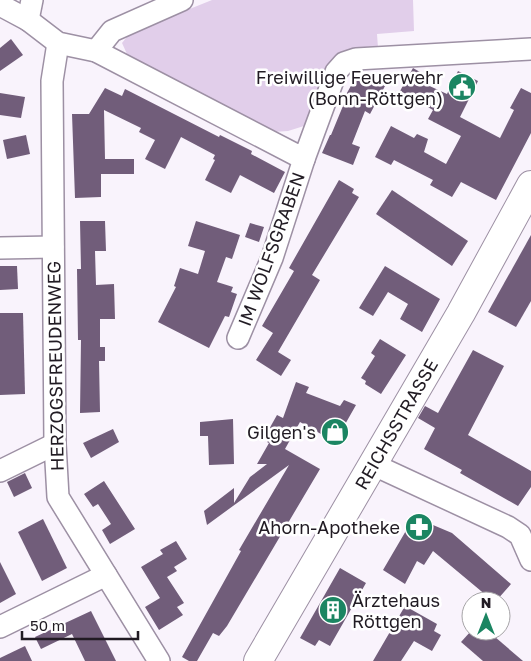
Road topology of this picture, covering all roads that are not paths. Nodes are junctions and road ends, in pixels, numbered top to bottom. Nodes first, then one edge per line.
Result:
1 (182, 0) edge
2 (0, 5) edge
3 (30, 10) edge
4 (58, 43) junction
5 (531, 49) edge
6 (96, 51) junction
7 (304, 159) junction
8 (531, 185) edge
9 (53, 247) junction
10 (0, 248) edge
11 (238, 338) dead end
12 (55, 444) junction
13 (372, 464) junction
14 (0, 471) edge
15 (531, 560) edge
16 (106, 575) junction
17 (0, 627) edge
18 (159, 661) edge
19 (258, 661) edge

1 - 6 street
2 - 3 street
3 - 4 street
4 - 6 street
4 - 9 street, HERZOGSFREUDENWEG
5 - 7 street, IM WOLFSGRABEN
6 - 7 street
7 - 11 street, IM WOLFSGRABEN
8 - 13 main road, REICHSSTRASSE
9 - 10 street
9 - 12 street, HERZOGSFREUDENWEG
12 - 14 street
12 - 16 street, HERZOGSFREUDENWEG
13 - 15 street
13 - 19 main road, REICHSSTRASSE
16 - 17 street
16 - 18 street, HERZOGSFREUDENWEG

